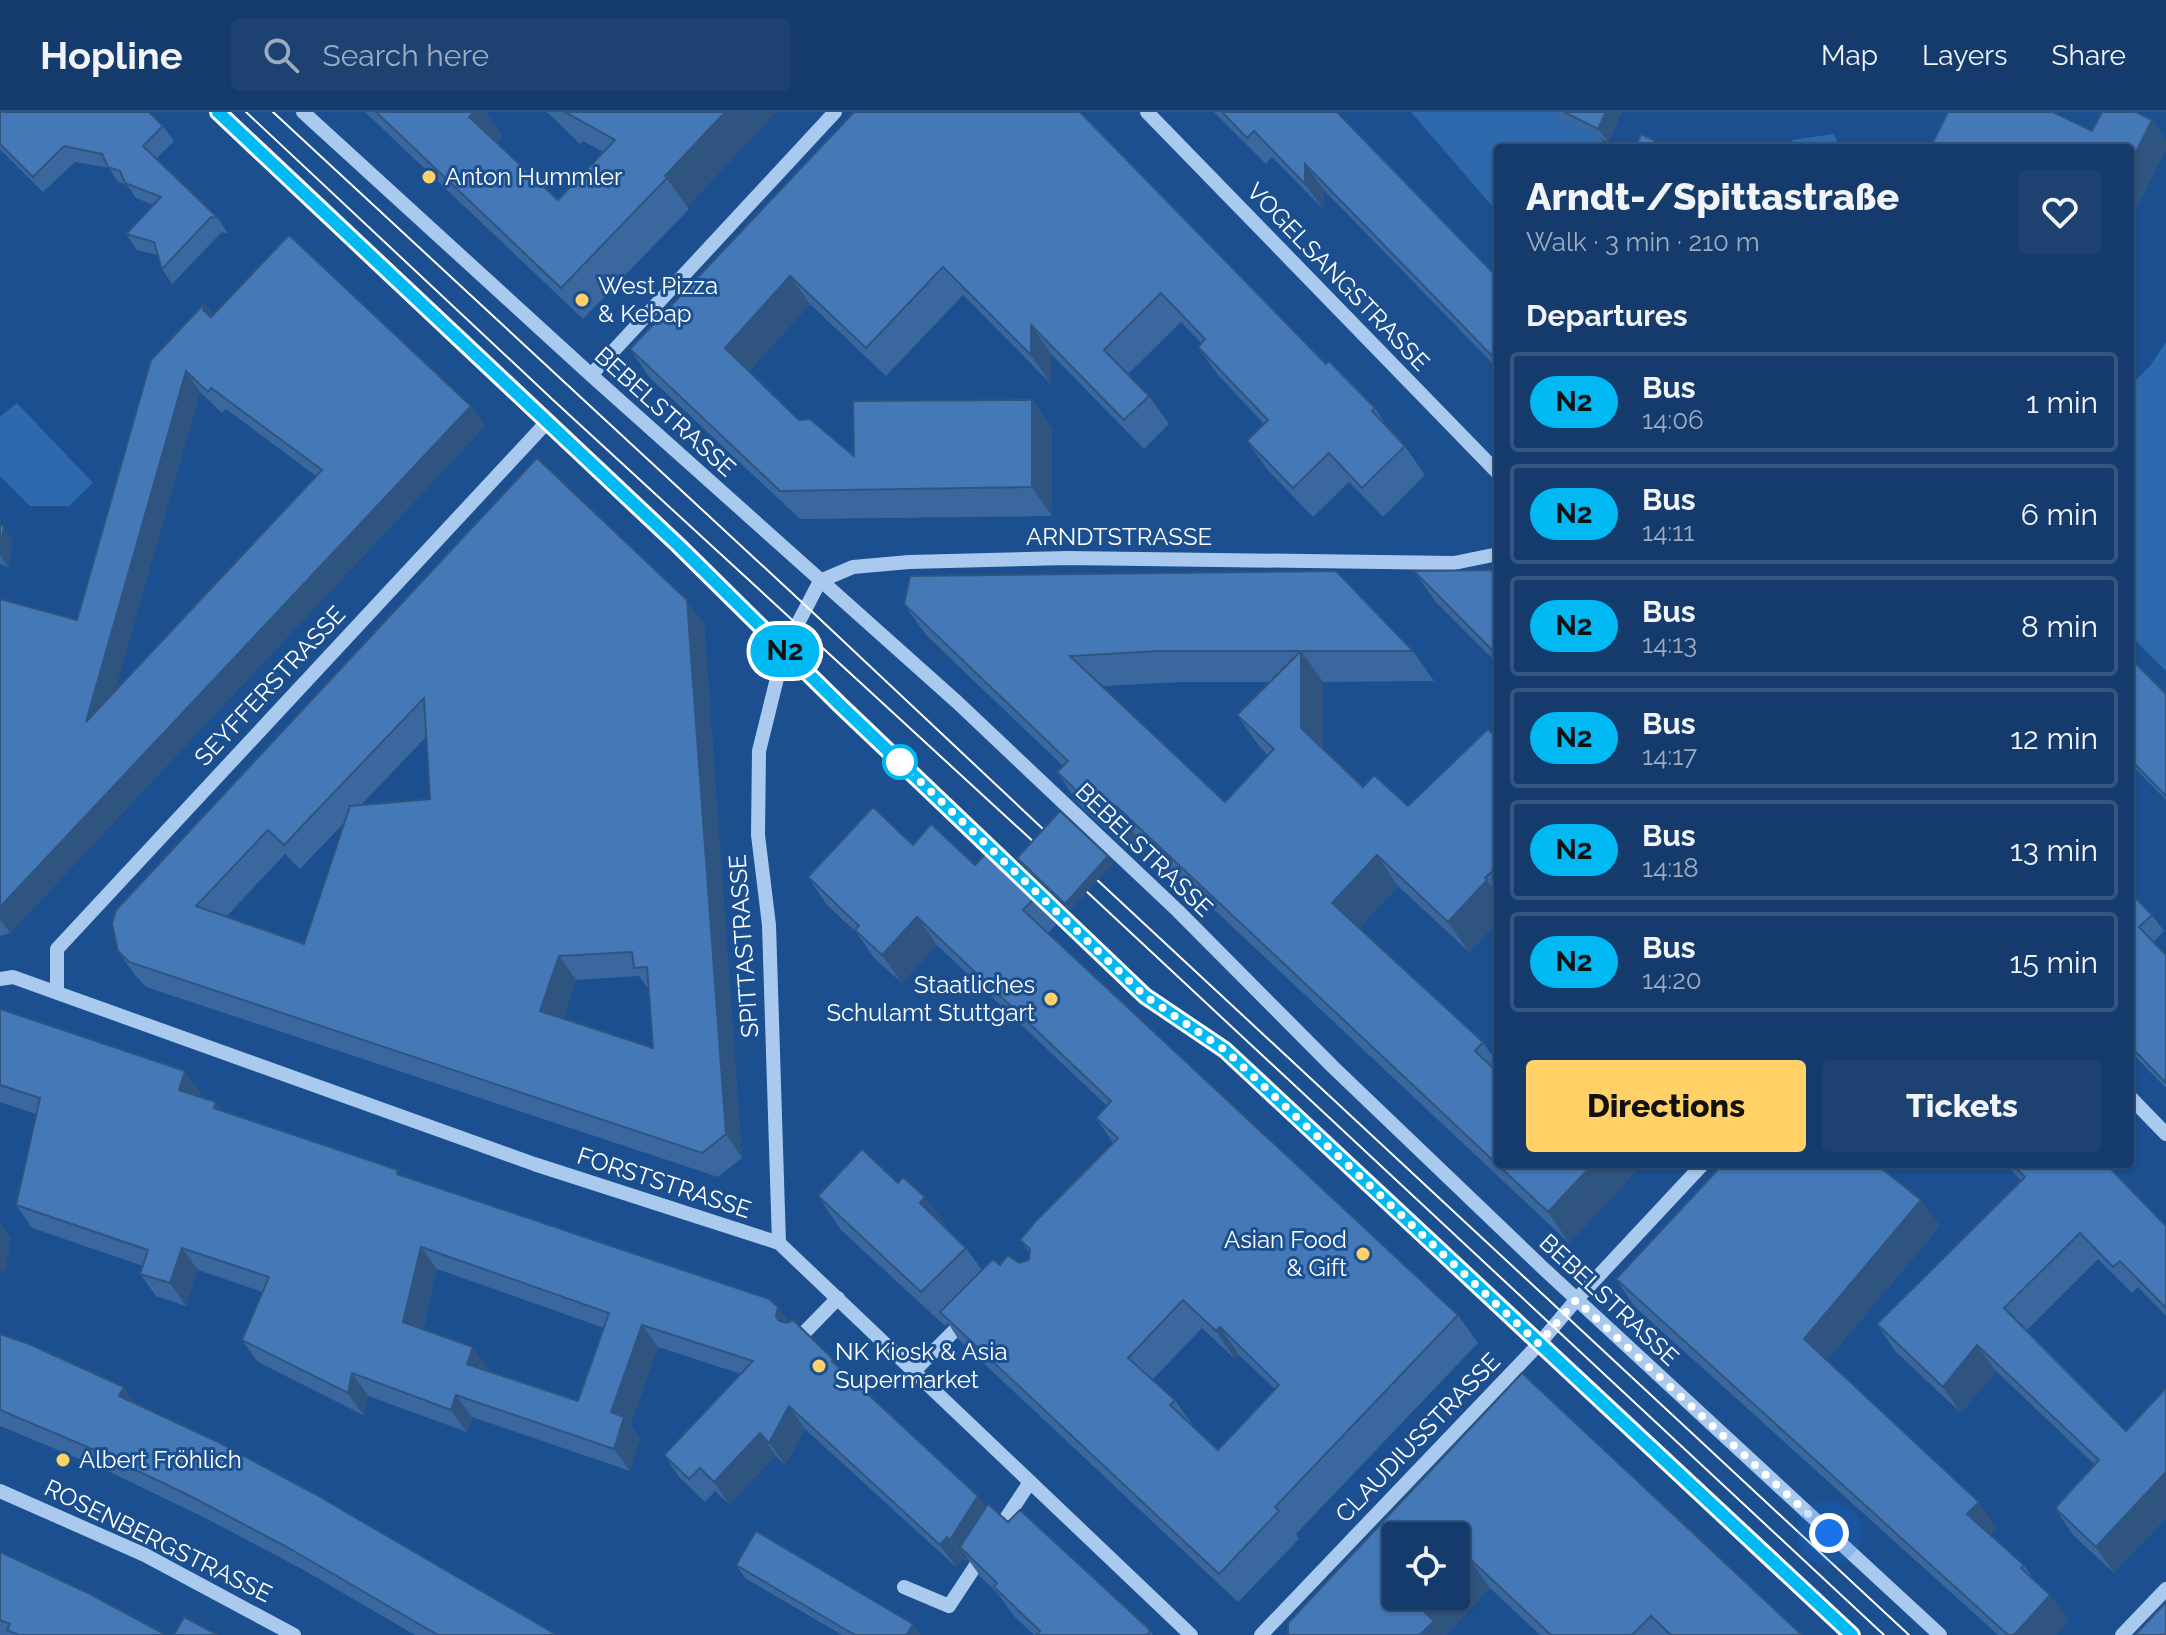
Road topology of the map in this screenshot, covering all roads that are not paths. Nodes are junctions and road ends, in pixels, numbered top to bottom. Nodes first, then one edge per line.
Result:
1 (218, 112) edge
2 (303, 112) edge
3 (835, 112) edge
4 (1147, 112) edge
5 (591, 375) junction
6 (547, 422) junction
7 (1494, 469) edge
8 (1494, 555) edge
9 (820, 581) junction
10 (784, 650) junction
11 (0, 979) edge
12 (57, 992) junction
13 (2134, 1101) edge
14 (2166, 1134) edge
15 (1699, 1168) edge
16 (779, 1243) junction
17 (838, 1298) junction
18 (1576, 1300) junction
19 (976, 1308) edge
20 (801, 1336) edge
21 (1539, 1344) junction
22 (914, 1371) junction
23 (1030, 1482) junction
24 (0, 1491) edge
25 (904, 1587) dead end
26 (2166, 1589) edge
27 (294, 1635) edge
28 (1191, 1635) edge
29 (1261, 1635) edge
30 (1852, 1635) edge
31 (1940, 1635) edge
32 (2122, 1635) edge

1 - 6 street
2 - 5 street, BEBELSTRASSE
3 - 5 street
4 - 7 street, VOGELSANGSTRASSE
5 - 9 street, BEBELSTRASSE
6 - 10 street
6 - 12 street, SEYFFERSTRASSE
8 - 9 street, ARNDTSTRASSE
9 - 10 street
9 - 18 street, BEBELSTRASSE
10 - 16 street, SPITTASTRASSE
10 - 21 street
11 - 12 street, FORSTSTRASSE
12 - 16 street, FORSTSTRASSE
13 - 14 street
15 - 18 street, CLAUDIUSSTRASSE
16 - 17 street, FORSTSTRASSE
17 - 20 street
17 - 22 street, FORSTSTRASSE
18 - 21 street, CLAUDIUSSTRASSE
18 - 31 street, BEBELSTRASSE
19 - 22 street
21 - 29 street, CLAUDIUSSTRASSE
21 - 30 street
22 - 23 street, FORSTSTRASSE
23 - 25 street
23 - 28 street, FORSTSTRASSE
24 - 27 street, ROSENBERGSTRASSE
26 - 32 street

